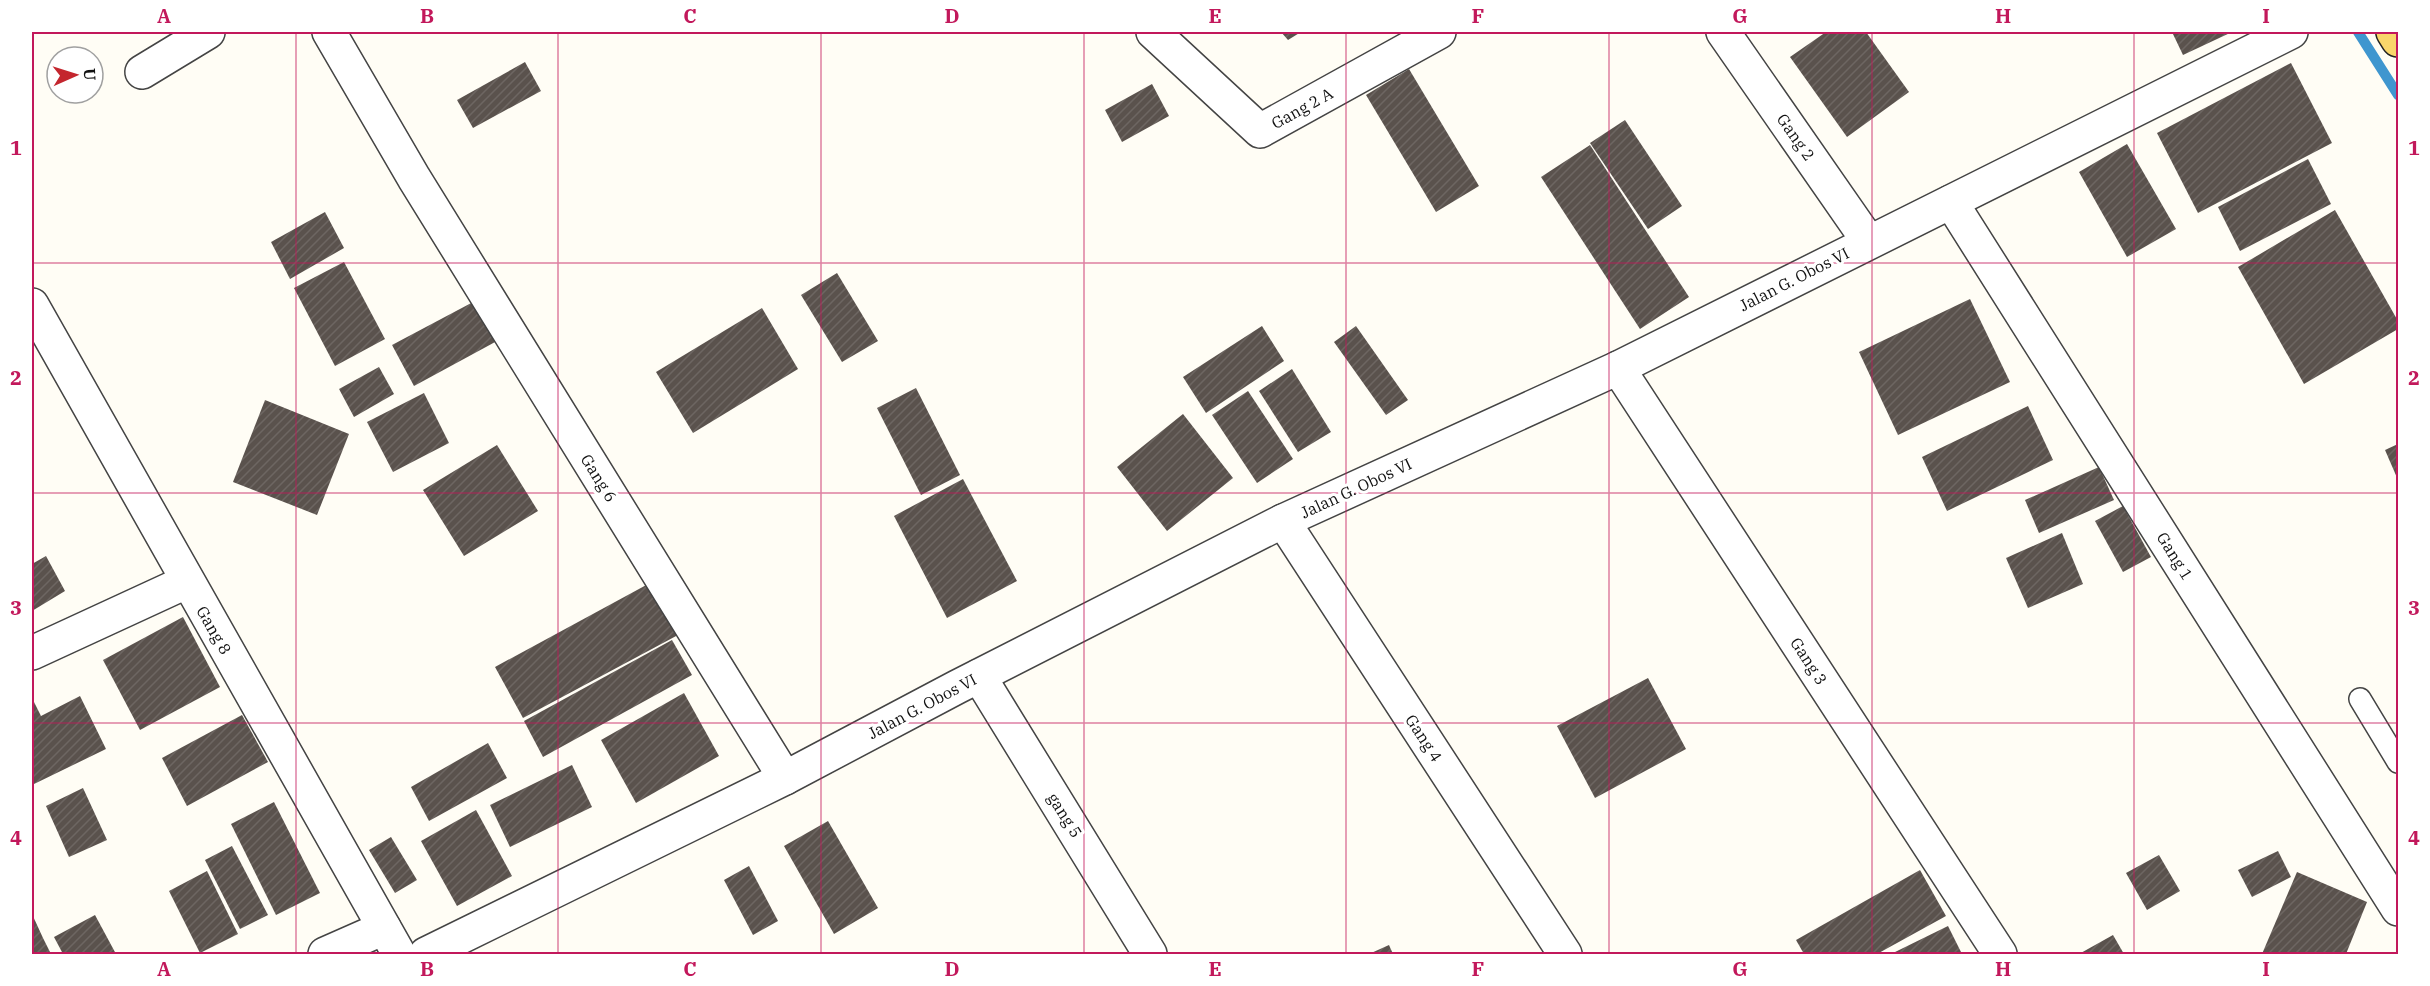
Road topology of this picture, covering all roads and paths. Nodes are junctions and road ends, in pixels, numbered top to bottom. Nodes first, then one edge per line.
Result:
1 (208, 32) edge
2 (329, 32) edge
3 (1153, 32) edge
4 (1439, 32) edge
5 (1723, 32) edge
6 (2291, 32) edge
7 (2393, 32) edge
8 (2398, 40) edge
9 (142, 72) dead end
10 (1952, 202) junction
11 (1869, 242) junction
12 (37, 325) edge
13 (1618, 368) junction
14 (1283, 521) junction
15 (186, 582) junction
16 (32, 653) edge
17 (979, 676) junction
18 (2360, 699) dead end
19 (2398, 762) edge
20 (785, 778) junction
21 (2398, 909) edge
22 (391, 941) edge
23 (325, 954) edge
24 (426, 954) edge
25 (1150, 954) edge
26 (1565, 954) edge
27 (2000, 954) edge

1 - 9 street
2 - 20 street, Gang 6
3 - 4 street, Gang 2 A
5 - 11 street, Gang 2
6 - 10 street, Jalan G. Obos VI
7 - 8 main road
10 - 11 street, Jalan G. Obos VI
10 - 21 street, Gang 1
11 - 13 street, Jalan G. Obos VI
12 - 15 street, Gang 8
13 - 14 street, Jalan G. Obos VI
13 - 27 street, Gang 3
14 - 17 street, Jalan G. Obos VI
14 - 26 street, Gang 4
15 - 16 street
15 - 22 street, Gang 8
17 - 20 street, Jalan G. Obos VI
17 - 25 street, gang 5
18 - 19 lane
20 - 24 street, Jalan G. Obos VI
22 - 23 street

